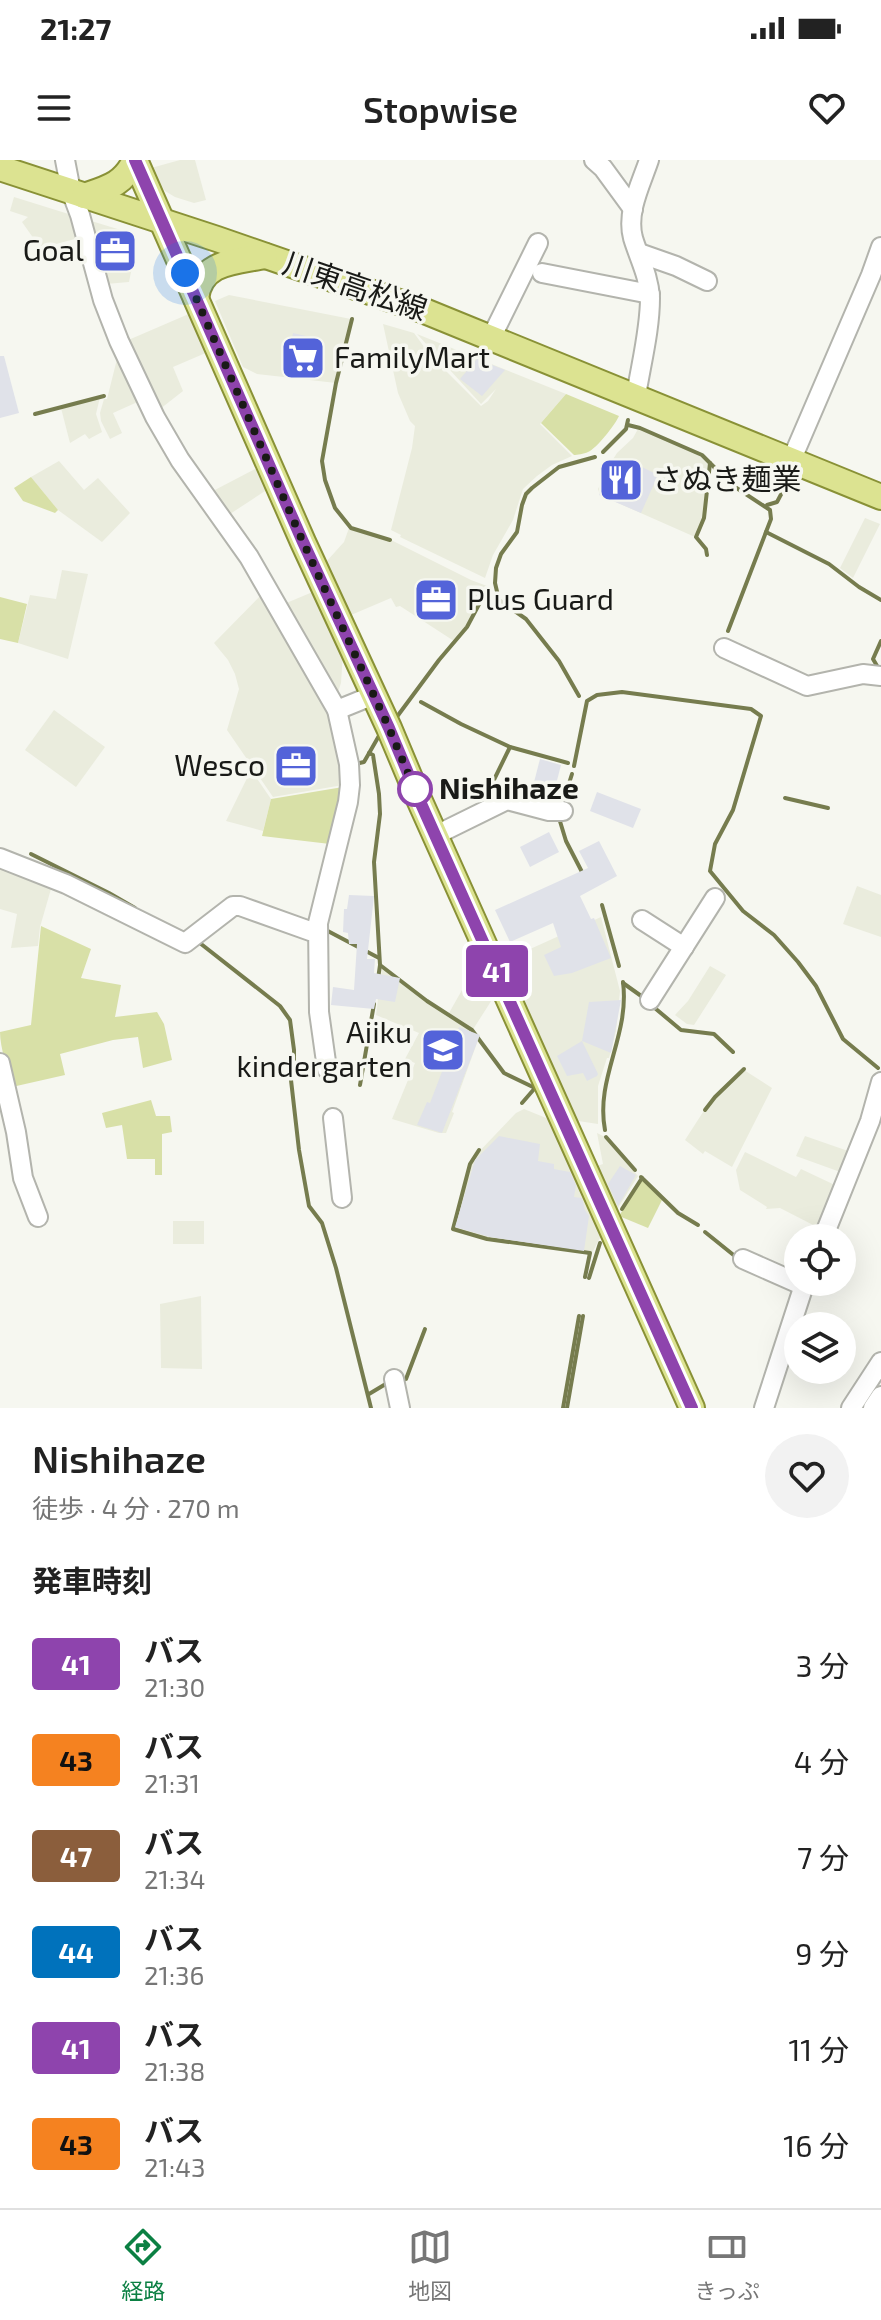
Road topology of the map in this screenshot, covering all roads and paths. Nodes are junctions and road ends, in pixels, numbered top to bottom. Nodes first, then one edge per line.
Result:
1 (65, 160) edge
2 (135, 160) edge
3 (594, 160) edge
4 (649, 160) edge
5 (0, 168) edge
6 (78, 193) junction
7 (633, 209) junction
8 (161, 221) junction
9 (538, 243) dead end
10 (881, 247) edge
11 (639, 253) junction
12 (265, 256) junction
13 (542, 273) dead end
14 (707, 281) dead end
15 (650, 294) junction
16 (196, 298) junction
17 (491, 338) junction
18 (636, 396) junction
19 (791, 461) junction
20 (881, 497) edge
21 (724, 648) dead end
22 (881, 676) edge
23 (374, 695) junction
24 (337, 710) junction
25 (563, 811) dead end
26 (436, 835) junction
27 (0, 858) edge
28 (715, 898) dead end
29 (648, 930) dead end
30 (318, 931) junction
31 (684, 947) junction
32 (650, 1000) dead end
33 (0, 1063) edge
34 (327, 1069) dead end
35 (881, 1082) edge
36 (333, 1118) dead end
37 (342, 1198) dead end
38 (38, 1217) dead end
39 (829, 1224) edge
40 (743, 1259) dead end
41 (784, 1276) edge
42 (801, 1296) edge
43 (881, 1362) edge
44 (394, 1379) dead end
45 (881, 1396) edge
46 (400, 1408) edge
47 (692, 1408) edge
48 (764, 1408) edge
49 (851, 1408) edge
50 (873, 1408) edge

1 - 6 street
2 - 6 main road
2 - 8 main road
3 - 7 street
4 - 7 street
5 - 6 main road, 川東高松線
6 - 8 main road, 川東高松線
6 - 24 street
7 - 11 street
8 - 12 main road, 川東高松線
8 - 16 main road
9 - 17 street
10 - 19 street
11 - 14 street
11 - 15 street
12 - 16 main road
12 - 17 main road, 川東高松線
13 - 15 street
15 - 18 street
16 - 23 main road
17 - 18 main road, 川東高松線
18 - 19 main road, 川東高松線
19 - 20 main road, 川東高松線
21 - 22 street
23 - 24 street
23 - 26 main road
24 - 30 street
25 - 26 street
26 - 47 main road
27 - 30 street
28 - 31 street
29 - 31 street
30 - 34 street
31 - 32 street
33 - 38 street
35 - 39 street
36 - 37 street
40 - 41 street
42 - 48 street
43 - 49 street
44 - 46 street
45 - 50 street

